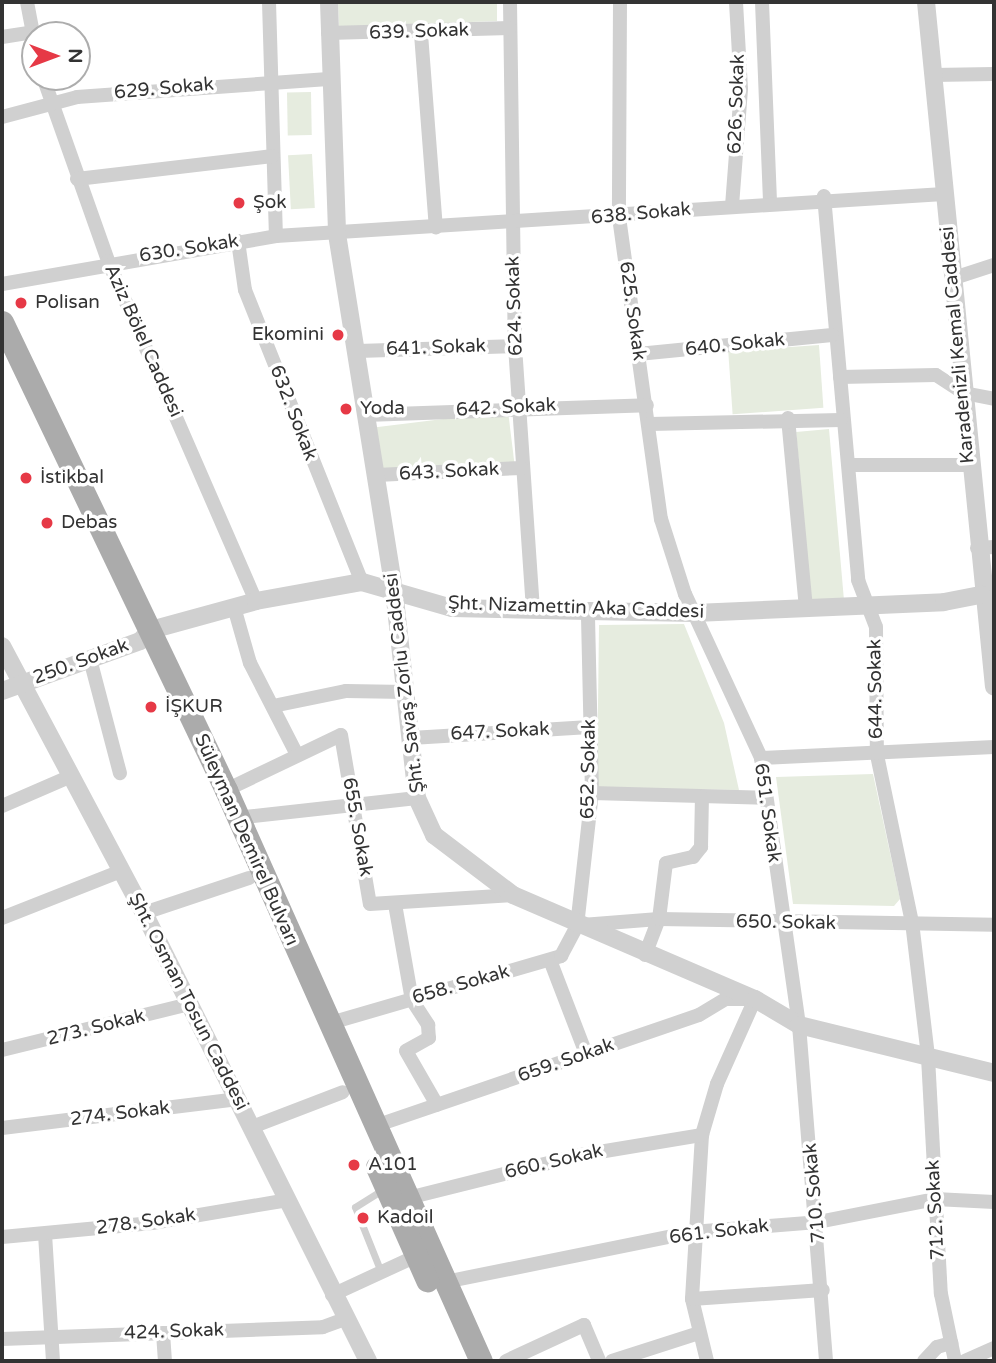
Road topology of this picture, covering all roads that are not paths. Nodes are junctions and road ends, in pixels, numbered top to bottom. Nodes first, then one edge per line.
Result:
1 (27, 2) edge
2 (269, 2) edge
3 (329, 2) edge
4 (510, 2) edge
5 (620, 2) edge
6 (736, 2) edge
7 (762, 2) edge
8 (926, 2) edge
9 (31, 21) edge
10 (510, 28) junction
11 (328, 33) junction
12 (421, 34) junction
13 (2, 37) edge
14 (21, 38) edge
15 (994, 74) edge
16 (933, 75) junction
17 (328, 79) junction
18 (269, 82) junction
19 (46, 91) edge
20 (48, 102) junction
21 (2, 117) edge
22 (273, 156) junction
23 (77, 179) junction
24 (944, 194) junction
25 (824, 196) junction
26 (770, 202) junction
27 (732, 206) junction
28 (619, 217) junction
29 (513, 225) junction
30 (436, 226) junction
31 (337, 234) junction
32 (276, 236) junction
33 (239, 241) junction
34 (108, 261) junction
35 (994, 265) edge
36 (954, 278) junction
37 (2, 284) edge
38 (2, 322) edge
39 (832, 335) junction
40 (514, 346) junction
41 (358, 351) junction
42 (638, 354) junction
43 (2, 358) edge
44 (840, 377) junction
45 (964, 393) junction
46 (994, 399) edge
47 (647, 405) junction
48 (522, 406) junction
49 (365, 415) junction
50 (788, 418) junction
51 (841, 420) junction
52 (650, 424) junction
53 (850, 465) junction
54 (968, 466) junction
55 (522, 468) junction
56 (377, 475) junction
57 (985, 547) edge
58 (362, 582) junction
59 (394, 590) junction
60 (988, 593) edge
61 (256, 601) junction
62 (868, 604) junction
63 (234, 607) junction
64 (806, 608) junction
65 (533, 609) junction
66 (588, 611) junction
67 (695, 613) junction
68 (145, 635) junction
69 (2, 646) edge
70 (90, 659) junction
71 (22, 683) junction
72 (994, 687) edge
73 (2, 691) edge
74 (406, 692) junction
75 (273, 706) junction
76 (590, 727) junction
77 (411, 738) junction
78 (994, 747) edge
79 (296, 753) junction
80 (877, 755) junction
81 (761, 758) junction
82 (120, 773) dead end
83 (69, 777) junction
84 (226, 790) junction
85 (592, 793) junction
86 (702, 797) junction
87 (417, 798) junction
88 (766, 798) junction
89 (353, 802) junction
90 (2, 806) edge
91 (236, 818) junction
92 (119, 872) junction
93 (249, 878) junction
94 (513, 895) junction
95 (395, 904) junction
96 (144, 913) junction
97 (2, 918) edge
98 (659, 919) junction
99 (912, 922) junction
100 (782, 925) junction
101 (994, 925) edge
102 (578, 926) junction
103 (645, 955) junction
104 (550, 960) junction
105 (755, 999) junction
106 (412, 1000) junction
107 (189, 1004) junction
108 (327, 1024) junction
109 (799, 1025) junction
110 (2, 1050) edge
111 (586, 1054) junction
112 (928, 1057) junction
113 (994, 1073) edge
114 (343, 1093) junction
115 (238, 1099) junction
116 (437, 1105) junction
117 (375, 1126) junction
118 (252, 1127) junction
119 (2, 1128) edge
120 (702, 1135) junction
121 (386, 1188) junction
122 (408, 1198) junction
123 (935, 1199) junction
124 (288, 1200) junction
125 (994, 1202) edge
126 (818, 1222) junction
127 (692, 1232) junction
128 (45, 1234) junction
129 (2, 1237) edge
130 (424, 1253) junction
131 (381, 1273) junction
132 (446, 1282) junction
133 (823, 1290) junction
134 (332, 1295) junction
135 (692, 1299) junction
136 (345, 1318) junction
137 (163, 1333) junction
138 (699, 1333) junction
139 (51, 1335) junction
140 (2, 1339) edge
141 (951, 1343) junction
142 (994, 1348) edge
143 (53, 1361) edge
144 (164, 1361) edge
145 (368, 1361) edge
146 (466, 1361) edge
147 (481, 1361) edge
148 (506, 1361) edge
149 (599, 1361) edge
150 (612, 1361) edge
151 (707, 1361) edge
152 (826, 1361) edge
153 (924, 1361) edge
154 (955, 1361) edge
155 (964, 1361) edge

1 - 9 street
2 - 18 street
3 - 11 street, Şht. Savaş Zorlu Caddesi
4 - 10 street, 624. Sokak
5 - 28 street, 625. Sokak
6 - 27 street, 626. Sokak
7 - 26 street
8 - 16 street, Karadenizli Kemal Caddesi
10 - 12 street, 639. Sokak
10 - 29 street, 624. Sokak
11 - 12 street, 639. Sokak
11 - 17 street, Şht. Savaş Zorlu Caddesi
12 - 30 street
13 - 14 street
15 - 16 street
16 - 24 street, Karadenizli Kemal Caddesi
17 - 18 street, 629. Sokak
17 - 31 street, Şht. Savaş Zorlu Caddesi
18 - 20 street, 629. Sokak
18 - 22 street
19 - 20 street, Aziz Bölel Caddesi
20 - 21 street, 629. Sokak
20 - 23 street, Aziz Bölel Caddesi
22 - 23 street
22 - 32 street
23 - 34 street, Aziz Bölel Caddesi
24 - 25 street, 638. Sokak
24 - 36 street, Karadenizli Kemal Caddesi
25 - 26 street, 638. Sokak
25 - 39 street, 644. Sokak
26 - 27 street, 638. Sokak
27 - 28 street, 638. Sokak
28 - 29 street, 638. Sokak
28 - 42 street, 625. Sokak
29 - 30 street, 638. Sokak
29 - 40 street, 624. Sokak
30 - 31 street, 638. Sokak
31 - 32 street, 630. Sokak
31 - 41 street, Şht. Savaş Zorlu Caddesi
32 - 33 street, 630. Sokak
33 - 34 street, 630. Sokak
33 - 58 street, 632. Sokak
34 - 37 street, 630. Sokak
34 - 61 street, Aziz Bölel Caddesi
35 - 36 street
36 - 45 street, Karadenizli Kemal Caddesi
38 - 68 main road, Süleyman Demirel Bulvarı
39 - 42 street, 640. Sokak
39 - 44 street, 644. Sokak
40 - 41 street, 641. Sokak
40 - 48 street, 624. Sokak
41 - 49 street, Şht. Savaş Zorlu Caddesi
42 - 47 street, 625. Sokak
43 - 68 main road, Süleyman Demirel Bulvarı
44 - 45 street
44 - 51 street, 644. Sokak
45 - 46 street
45 - 54 street, Karadenizli Kemal Caddesi
47 - 48 street, 642. Sokak
47 - 52 street, 625. Sokak
48 - 49 street, 642. Sokak
48 - 55 street, 624. Sokak
49 - 56 street, Şht. Savaş Zorlu Caddesi
50 - 51 street
50 - 52 street
50 - 64 street
51 - 53 street, 644. Sokak
52 - 67 street, 625. Sokak
53 - 54 street
53 - 62 street, 644. Sokak
54 - 57 street, Karadenizli Kemal Caddesi
55 - 56 street, 643. Sokak
55 - 65 street, 624. Sokak
56 - 59 street, Şht. Savaş Zorlu Caddesi
57 - 60 street, Karadenizli Kemal Caddesi
58 - 59 street, Şht. Nizamettin Aka Caddesi
58 - 61 street, Şht. Nizamettin Aka Caddesi
59 - 65 street, Şht. Nizamettin Aka Caddesi
59 - 74 street, Şht. Savaş Zorlu Caddesi
60 - 62 street, Şht. Nizamettin Aka Caddesi
60 - 72 street, Karadenizli Kemal Caddesi
61 - 63 street, Şht. Nizamettin Aka Caddesi
62 - 64 street, Şht. Nizamettin Aka Caddesi
62 - 80 street, 644. Sokak
63 - 68 street, Şht. Nizamettin Aka Caddesi
63 - 75 street
64 - 67 street, Şht. Nizamettin Aka Caddesi
65 - 66 street, Şht. Nizamettin Aka Caddesi
66 - 67 street, Şht. Nizamettin Aka Caddesi
66 - 76 street, 652. Sokak
67 - 81 street, 651. Sokak
68 - 70 street, 250. Sokak
68 - 84 main road, Süleyman Demirel Bulvarı
68 - 93 main road, Süleyman Demirel Bulvarı
69 - 71 street, Şht. Osman Tosun Caddesi
70 - 71 street, 250. Sokak
70 - 82 street
71 - 73 street, 250. Sokak
71 - 83 street, Şht. Osman Tosun Caddesi
74 - 75 street
74 - 77 street, Şht. Savaş Zorlu Caddesi
75 - 79 street
76 - 77 street, 647. Sokak
76 - 85 street, 652. Sokak
77 - 87 street, Şht. Savaş Zorlu Caddesi
78 - 80 street
79 - 84 street, 655. Sokak
79 - 89 street, 655. Sokak
80 - 81 street
80 - 99 street, 644. Sokak
81 - 88 street, 651. Sokak
83 - 90 street
83 - 92 street, Şht. Osman Tosun Caddesi
84 - 91 main road, Süleyman Demirel Bulvarı
85 - 86 street
85 - 102 street, 652. Sokak
86 - 88 street
86 - 98 street
87 - 89 street
87 - 94 street, Şht. Savaş Zorlu Caddesi
88 - 100 street, 651. Sokak
89 - 91 street
89 - 95 street, 655. Sokak
91 - 108 main road, Süleyman Demirel Bulvarı
92 - 96 street, Şht. Osman Tosun Caddesi
92 - 97 street
93 - 96 street
93 - 114 main road, Süleyman Demirel Bulvarı
94 - 95 street, 655. Sokak
94 - 102 street, Şht. Savaş Zorlu Caddesi
95 - 106 street
96 - 107 street, Şht. Osman Tosun Caddesi
98 - 100 street, 650. Sokak
98 - 102 street, 650. Sokak
98 - 103 street
99 - 100 street, 650. Sokak
99 - 101 street, 650. Sokak
99 - 112 street, 644. Sokak
100 - 109 street, 651. Sokak
102 - 103 street, Şht. Savaş Zorlu Caddesi
102 - 104 street
103 - 105 street, Şht. Savaş Zorlu Caddesi
104 - 106 street, 658. Sokak
104 - 111 street
105 - 109 street, Şht. Savaş Zorlu Caddesi
105 - 111 street, 659. Sokak
105 - 120 street
106 - 108 street, 658. Sokak
106 - 116 street
107 - 110 street, 273. Sokak
107 - 115 street, Şht. Osman Tosun Caddesi
108 - 117 main road, Süleyman Demirel Bulvarı
109 - 112 street, Şht. Savaş Zorlu Caddesi
109 - 126 street, 710. Sokak
111 - 116 street, 659. Sokak
112 - 113 street, Şht. Savaş Zorlu Caddesi
112 - 123 street, 712. Sokak
114 - 118 street
114 - 121 main road, Süleyman Demirel Bulvarı
115 - 118 street, Şht. Osman Tosun Caddesi
115 - 119 street, 274. Sokak
116 - 117 street, 659. Sokak
117 - 122 main road, Süleyman Demirel Bulvarı
118 - 124 street, Şht. Osman Tosun Caddesi
120 - 122 street, 660. Sokak
120 - 127 street
121 - 130 main road, Süleyman Demirel Bulvarı
121 - 131 lane
122 - 130 main road, Süleyman Demirel Bulvarı
123 - 125 street, 661. Sokak
123 - 126 street, 661. Sokak
123 - 141 street, 712. Sokak
124 - 128 street, 278. Sokak
124 - 134 street, Şht. Osman Tosun Caddesi
126 - 127 street, 661. Sokak
126 - 133 street, 710. Sokak
127 - 132 street, 661. Sokak
127 - 135 street
128 - 129 street, 278. Sokak
128 - 139 street
130 - 131 street
130 - 132 main road, Süleyman Demirel Bulvarı
130 - 146 main road, Süleyman Demirel Bulvarı
131 - 134 street
132 - 147 main road, Süleyman Demirel Bulvarı
133 - 135 street
133 - 152 street, 710. Sokak
134 - 136 street, Şht. Osman Tosun Caddesi
135 - 138 street
136 - 137 street, 424. Sokak
136 - 145 street, Şht. Osman Tosun Caddesi
137 - 139 street, 424. Sokak
137 - 144 street
138 - 150 street
138 - 151 street
139 - 140 street, 424. Sokak
139 - 143 street
141 - 153 street
141 - 154 street, 712. Sokak
142 - 155 street
148 - 149 street

